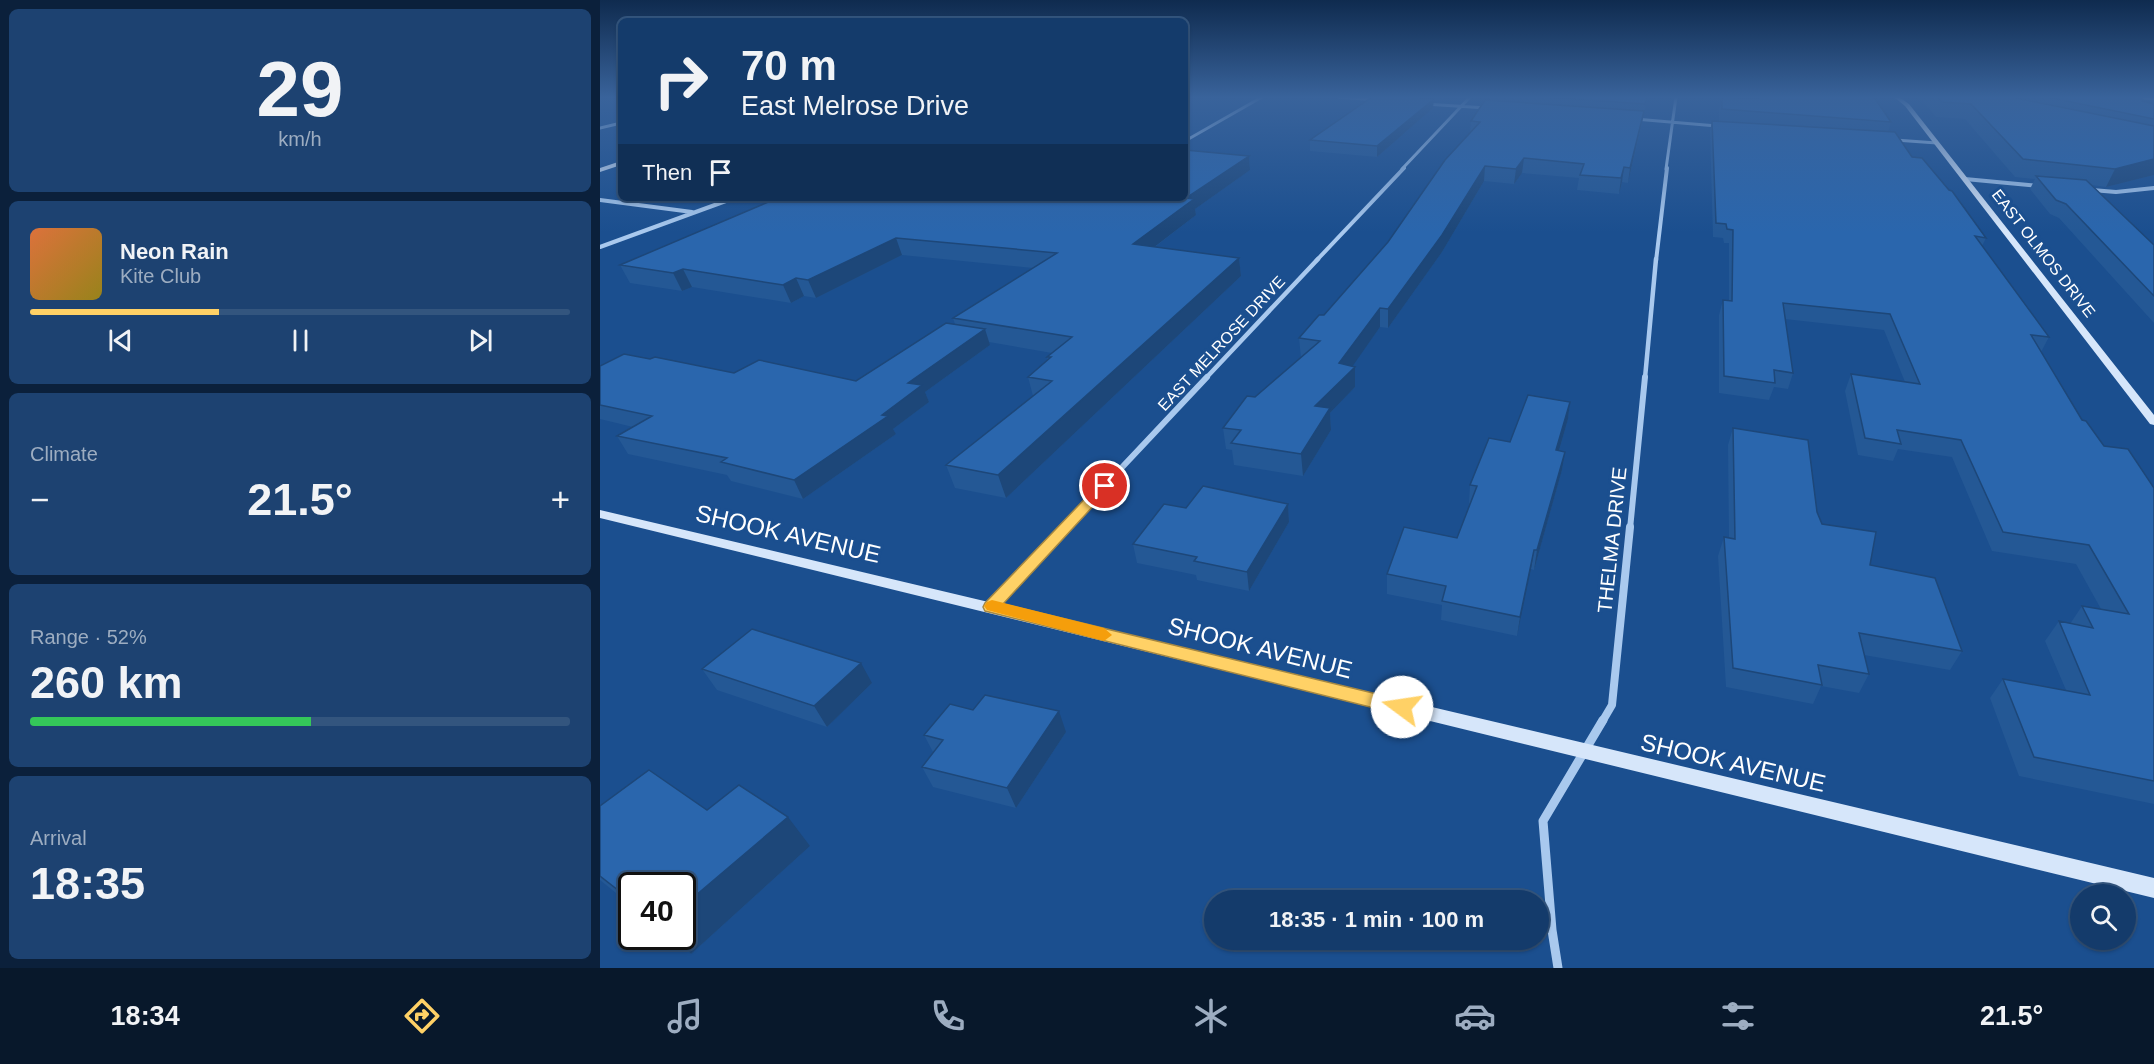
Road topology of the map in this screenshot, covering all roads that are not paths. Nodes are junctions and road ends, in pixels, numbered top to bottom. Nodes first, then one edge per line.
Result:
1 (1427, 142) edge
2 (1670, 142) edge
3 (1927, 142) edge
4 (1937, 143) joint
5 (618, 164) edge
6 (600, 170) edge
7 (1965, 179) junction
8 (2046, 186) edge
9 (2154, 188) edge
10 (2090, 190) edge
11 (600, 200) edge
12 (726, 201) edge
13 (694, 213) junction
14 (600, 247) edge
15 (2154, 422) edge
16 (600, 514) edge
17 (991, 607) junction
18 (1584, 752) junction
19 (2154, 888) edge
20 (1558, 968) edge

1 - 17 street, EAST MELROSE DRIVE
2 - 18 street, THELMA DRIVE
3 - 4 street
4 - 7 street, EAST OLMOS DRIVE
5 - 6 street
7 - 8 street
7 - 15 street, EAST OLMOS DRIVE
9 - 10 street
11 - 13 street
12 - 13 street
13 - 14 street
16 - 17 street, SHOOK AVENUE
17 - 18 street, SHOOK AVENUE
18 - 19 street, SHOOK AVENUE
18 - 20 street, THELMA DRIVE

